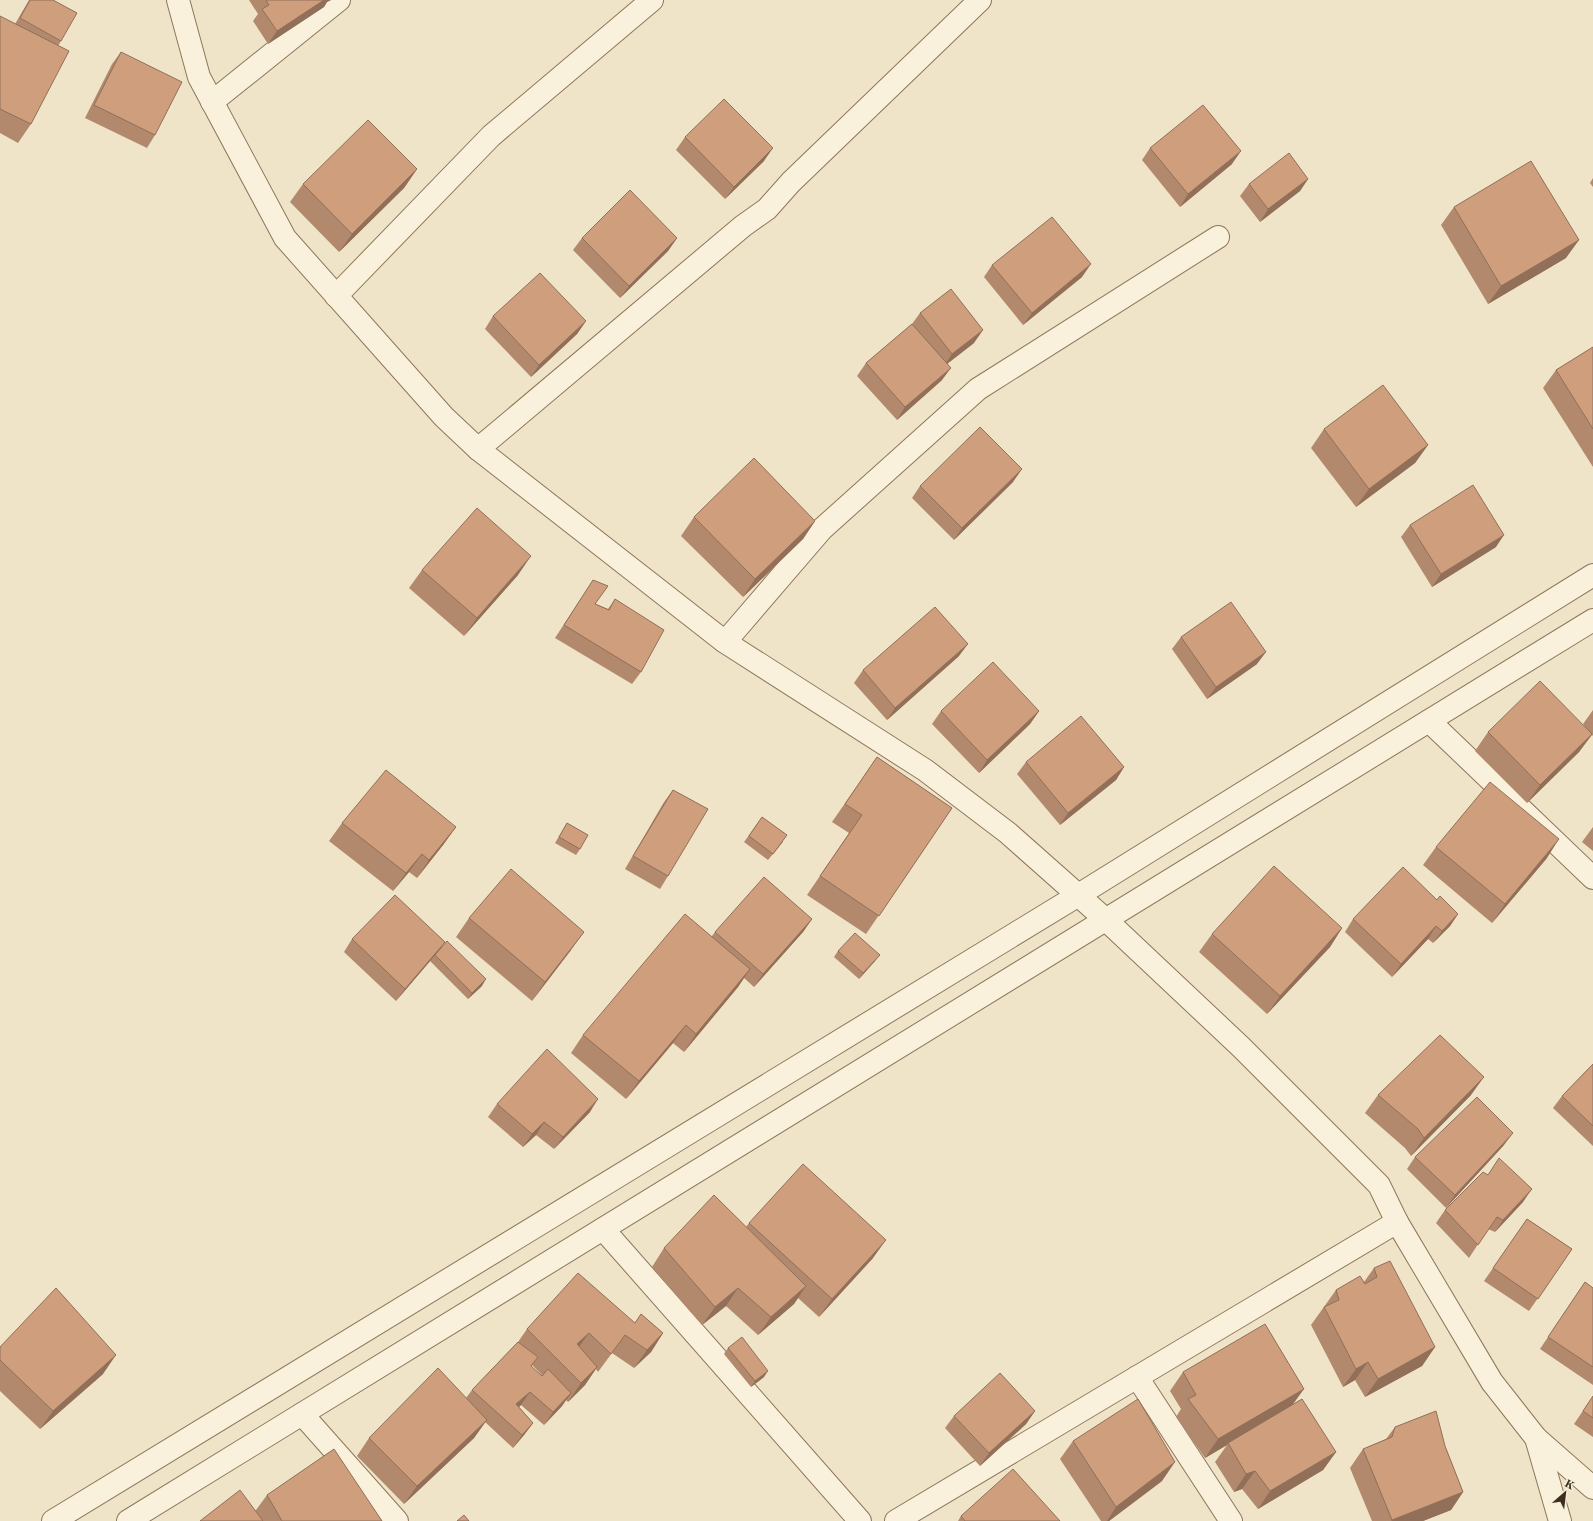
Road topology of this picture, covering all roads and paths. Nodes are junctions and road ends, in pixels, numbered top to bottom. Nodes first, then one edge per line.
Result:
1 (178, 0) edge
2 (339, 0) edge
3 (652, 0) edge
4 (980, 0) edge
5 (212, 102) junction
6 (1218, 237) dead end
7 (336, 296) junction
8 (478, 449) junction
9 (1593, 575) edge
10 (1593, 620) edge
11 (725, 642) junction
12 (1429, 721) junction
13 (1593, 878) edge
14 (1077, 896) junction
15 (1106, 919) junction
16 (1397, 1222) junction
17 (603, 1229) junction
18 (1137, 1377) junction
19 (302, 1414) junction
20 (1536, 1438) junction
21 (1593, 1488) edge
22 (53, 1521) edge
23 (128, 1521) edge
24 (397, 1521) edge
25 (860, 1521) edge
26 (896, 1521) edge
27 (1231, 1521) edge
28 (1560, 1521) edge

1 - 5 street
2 - 5 street
3 - 7 street
4 - 8 street
5 - 7 street
6 - 11 street
7 - 8 street
8 - 11 street
9 - 14 street
10 - 12 street
11 - 14 street
12 - 13 street
12 - 15 street
14 - 15 street
14 - 22 street
15 - 16 street
15 - 17 street
16 - 18 street
16 - 20 street
17 - 19 street
17 - 25 street
18 - 26 street
18 - 27 street
19 - 23 street
19 - 24 street
20 - 21 street
20 - 28 street

